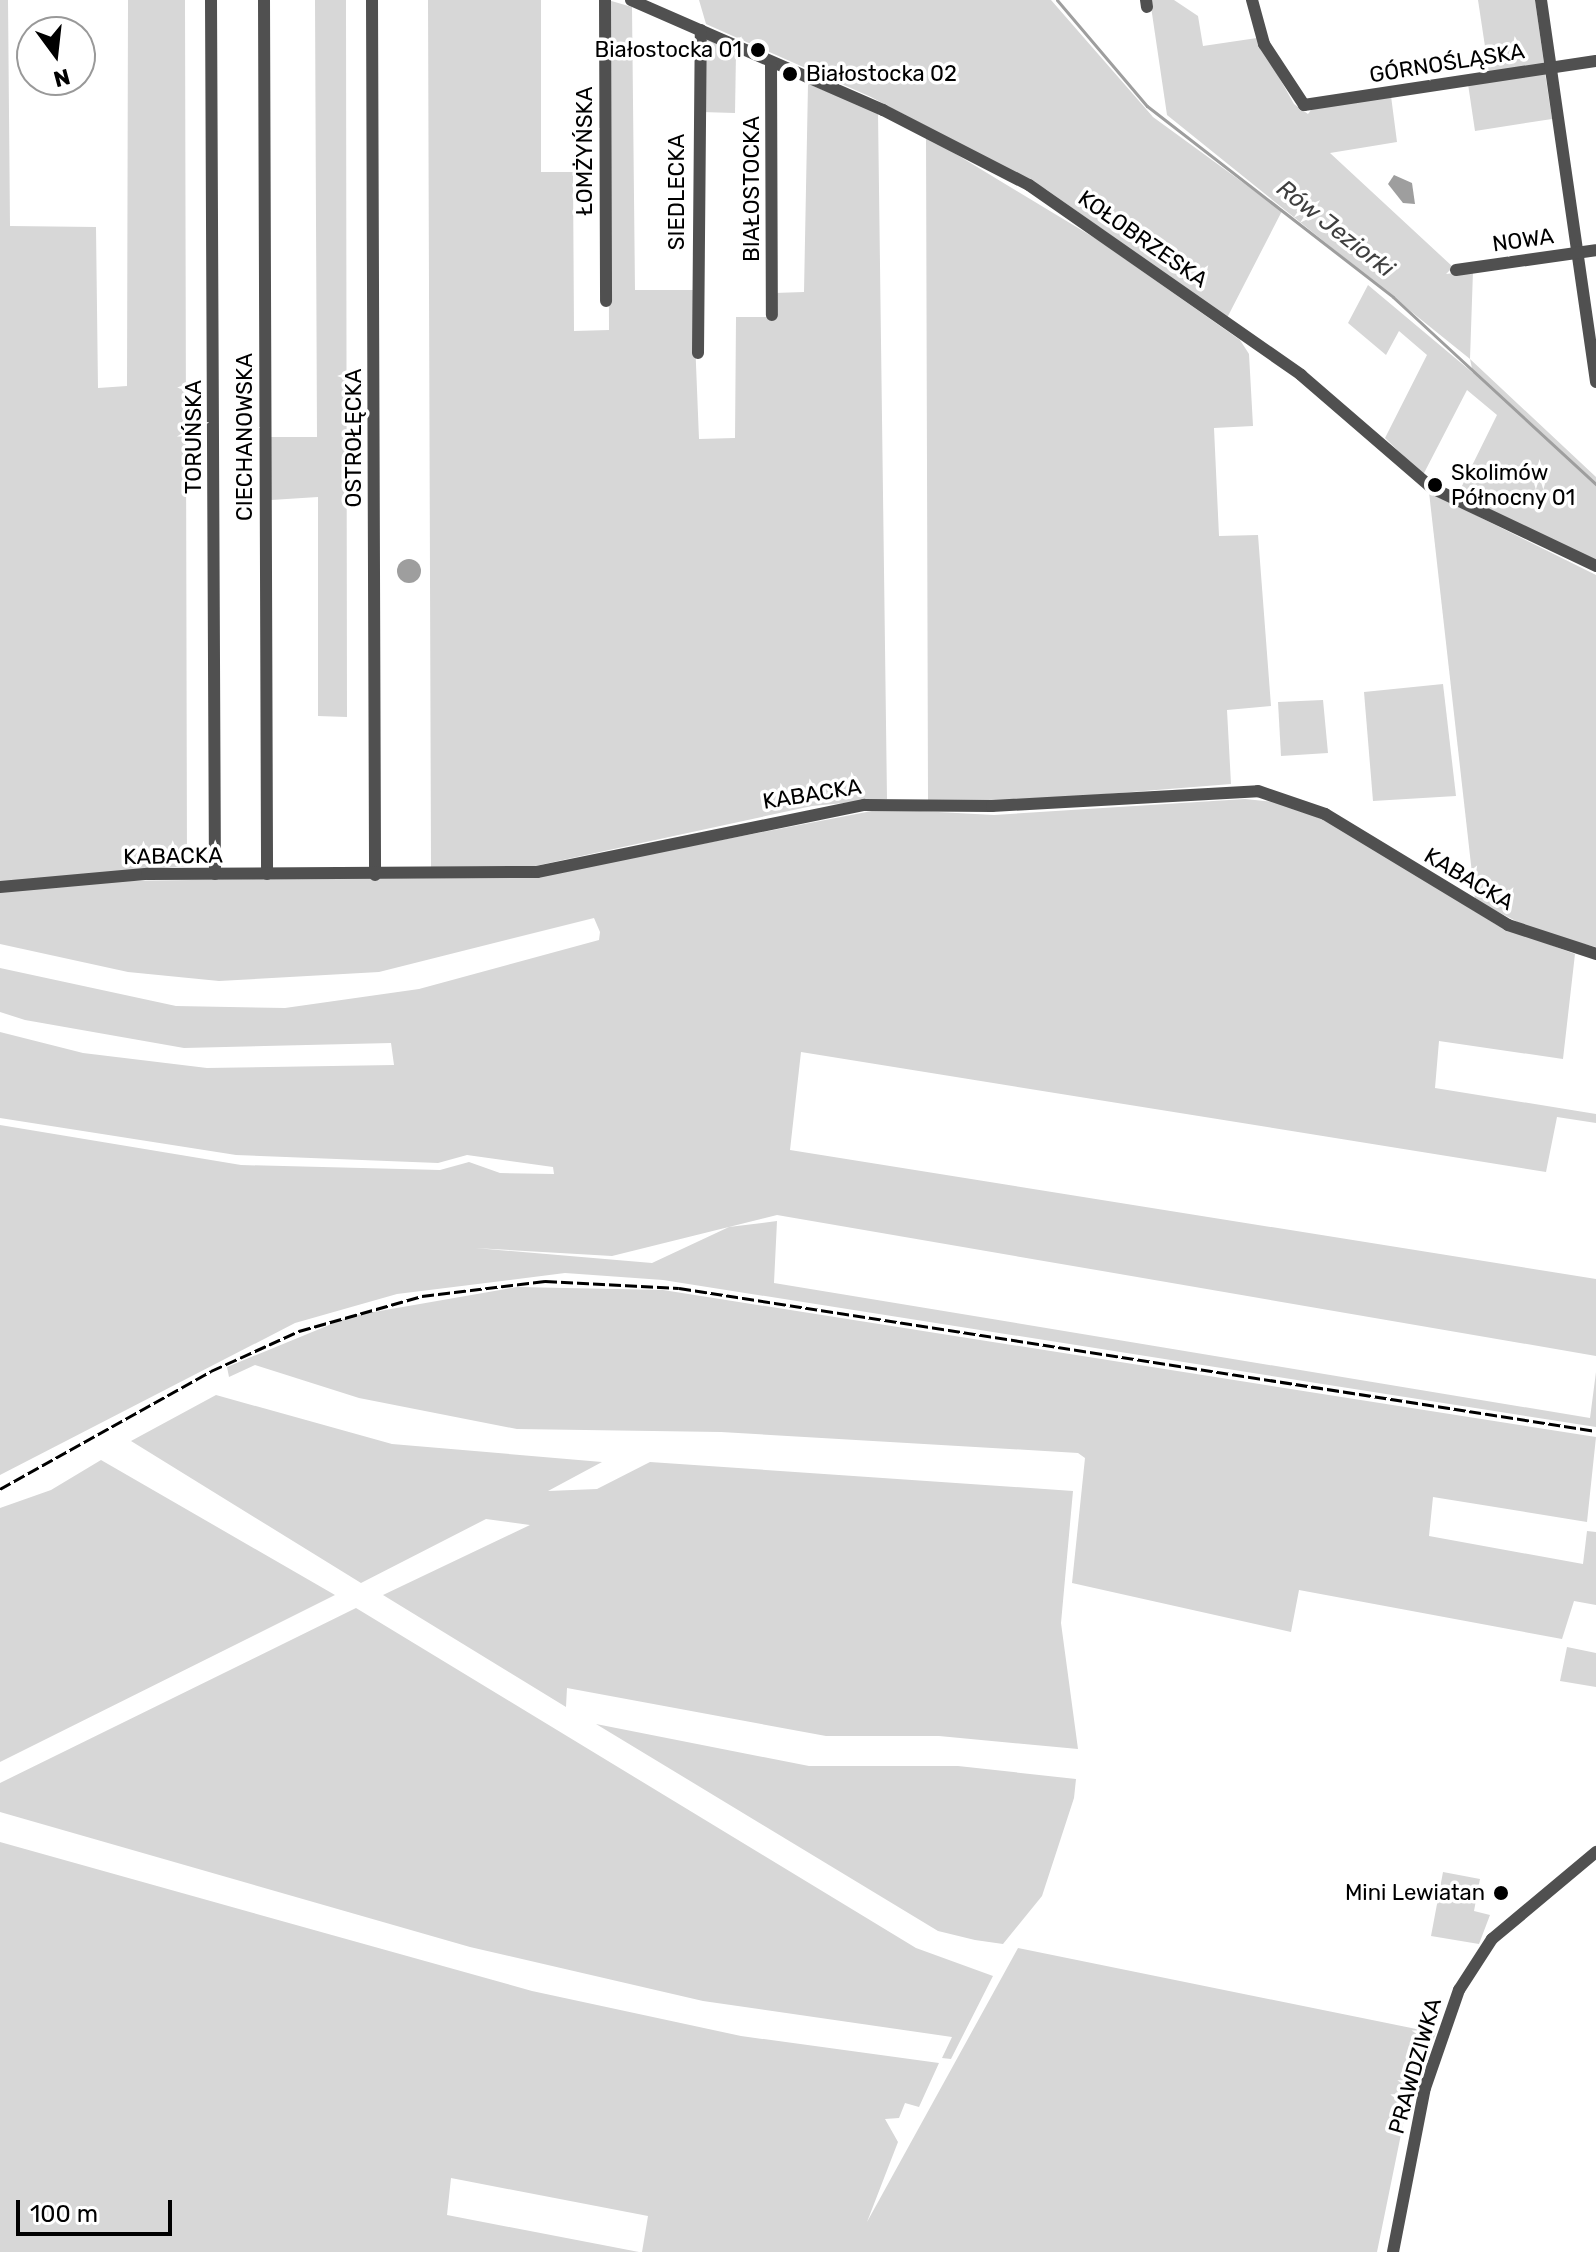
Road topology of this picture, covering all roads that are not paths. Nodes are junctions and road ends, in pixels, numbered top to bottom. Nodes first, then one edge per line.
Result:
1 (211, 0) edge
2 (264, 0) edge
3 (372, 0) edge
4 (605, 0) edge
5 (631, 0) edge
6 (1252, 0) edge
7 (1541, 0) edge
8 (701, 30) junction
9 (1596, 61) edge
10 (771, 62) junction
11 (1551, 68) junction
12 (1596, 250) edge
13 (1578, 253) junction
14 (1456, 270) dead end
15 (606, 301) dead end
16 (772, 315) dead end
17 (698, 353) dead end
18 (1596, 382) edge
19 (1596, 566) edge
20 (215, 874) junction
21 (267, 874) junction
22 (375, 875) junction
23 (0, 887) edge
24 (1596, 954) edge
25 (1596, 1852) edge
26 (1393, 2252) edge

1 - 20 street, TORUŃSKA
2 - 21 street, CIECHANOWSKA
3 - 22 street, OSTROŁĘCKA
4 - 15 street, ŁOMŻYŃSKA
5 - 8 street, KOŁOBRZESKA
6 - 11 street, GÓRNOŚLĄSKA
7 - 11 street
8 - 10 street, KOŁOBRZESKA
8 - 17 street, SIEDLECKA
9 - 11 street, GÓRNOŚLĄSKA
10 - 16 street, BIAŁOSTOCKA
10 - 19 street, KOŁOBRZESKA
11 - 13 street
12 - 13 street, NOWA
13 - 14 street, NOWA
13 - 18 street
20 - 21 street, KABACKA
20 - 23 street, KABACKA
21 - 22 street, KABACKA
22 - 24 street, KABACKA
25 - 26 street, PRAWDZIWKA

